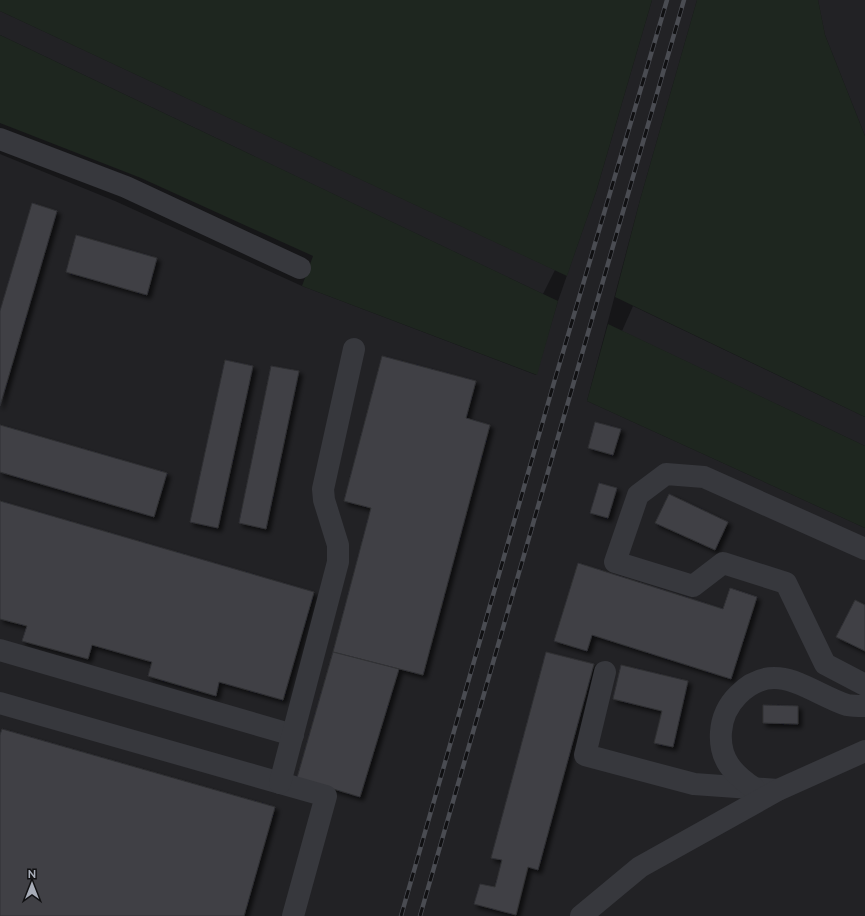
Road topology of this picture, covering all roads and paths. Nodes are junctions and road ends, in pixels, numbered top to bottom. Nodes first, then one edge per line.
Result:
1 (0, 139) edge
2 (300, 268) dead end
3 (354, 349) dead end
4 (865, 549) edge
5 (0, 650) edge
6 (605, 672) dead end
7 (865, 685) edge
8 (0, 703) edge
9 (865, 706) edge
10 (293, 735) junction
11 (865, 750) edge
12 (280, 783) junction
13 (754, 788) junction
14 (778, 790) junction
15 (293, 916) edge
16 (581, 916) edge

1 - 2 street
3 - 10 street
4 - 7 street
5 - 10 street
6 - 13 street
8 - 12 street
9 - 13 street
10 - 12 street
11 - 14 street
12 - 15 street
13 - 14 street
14 - 16 street

